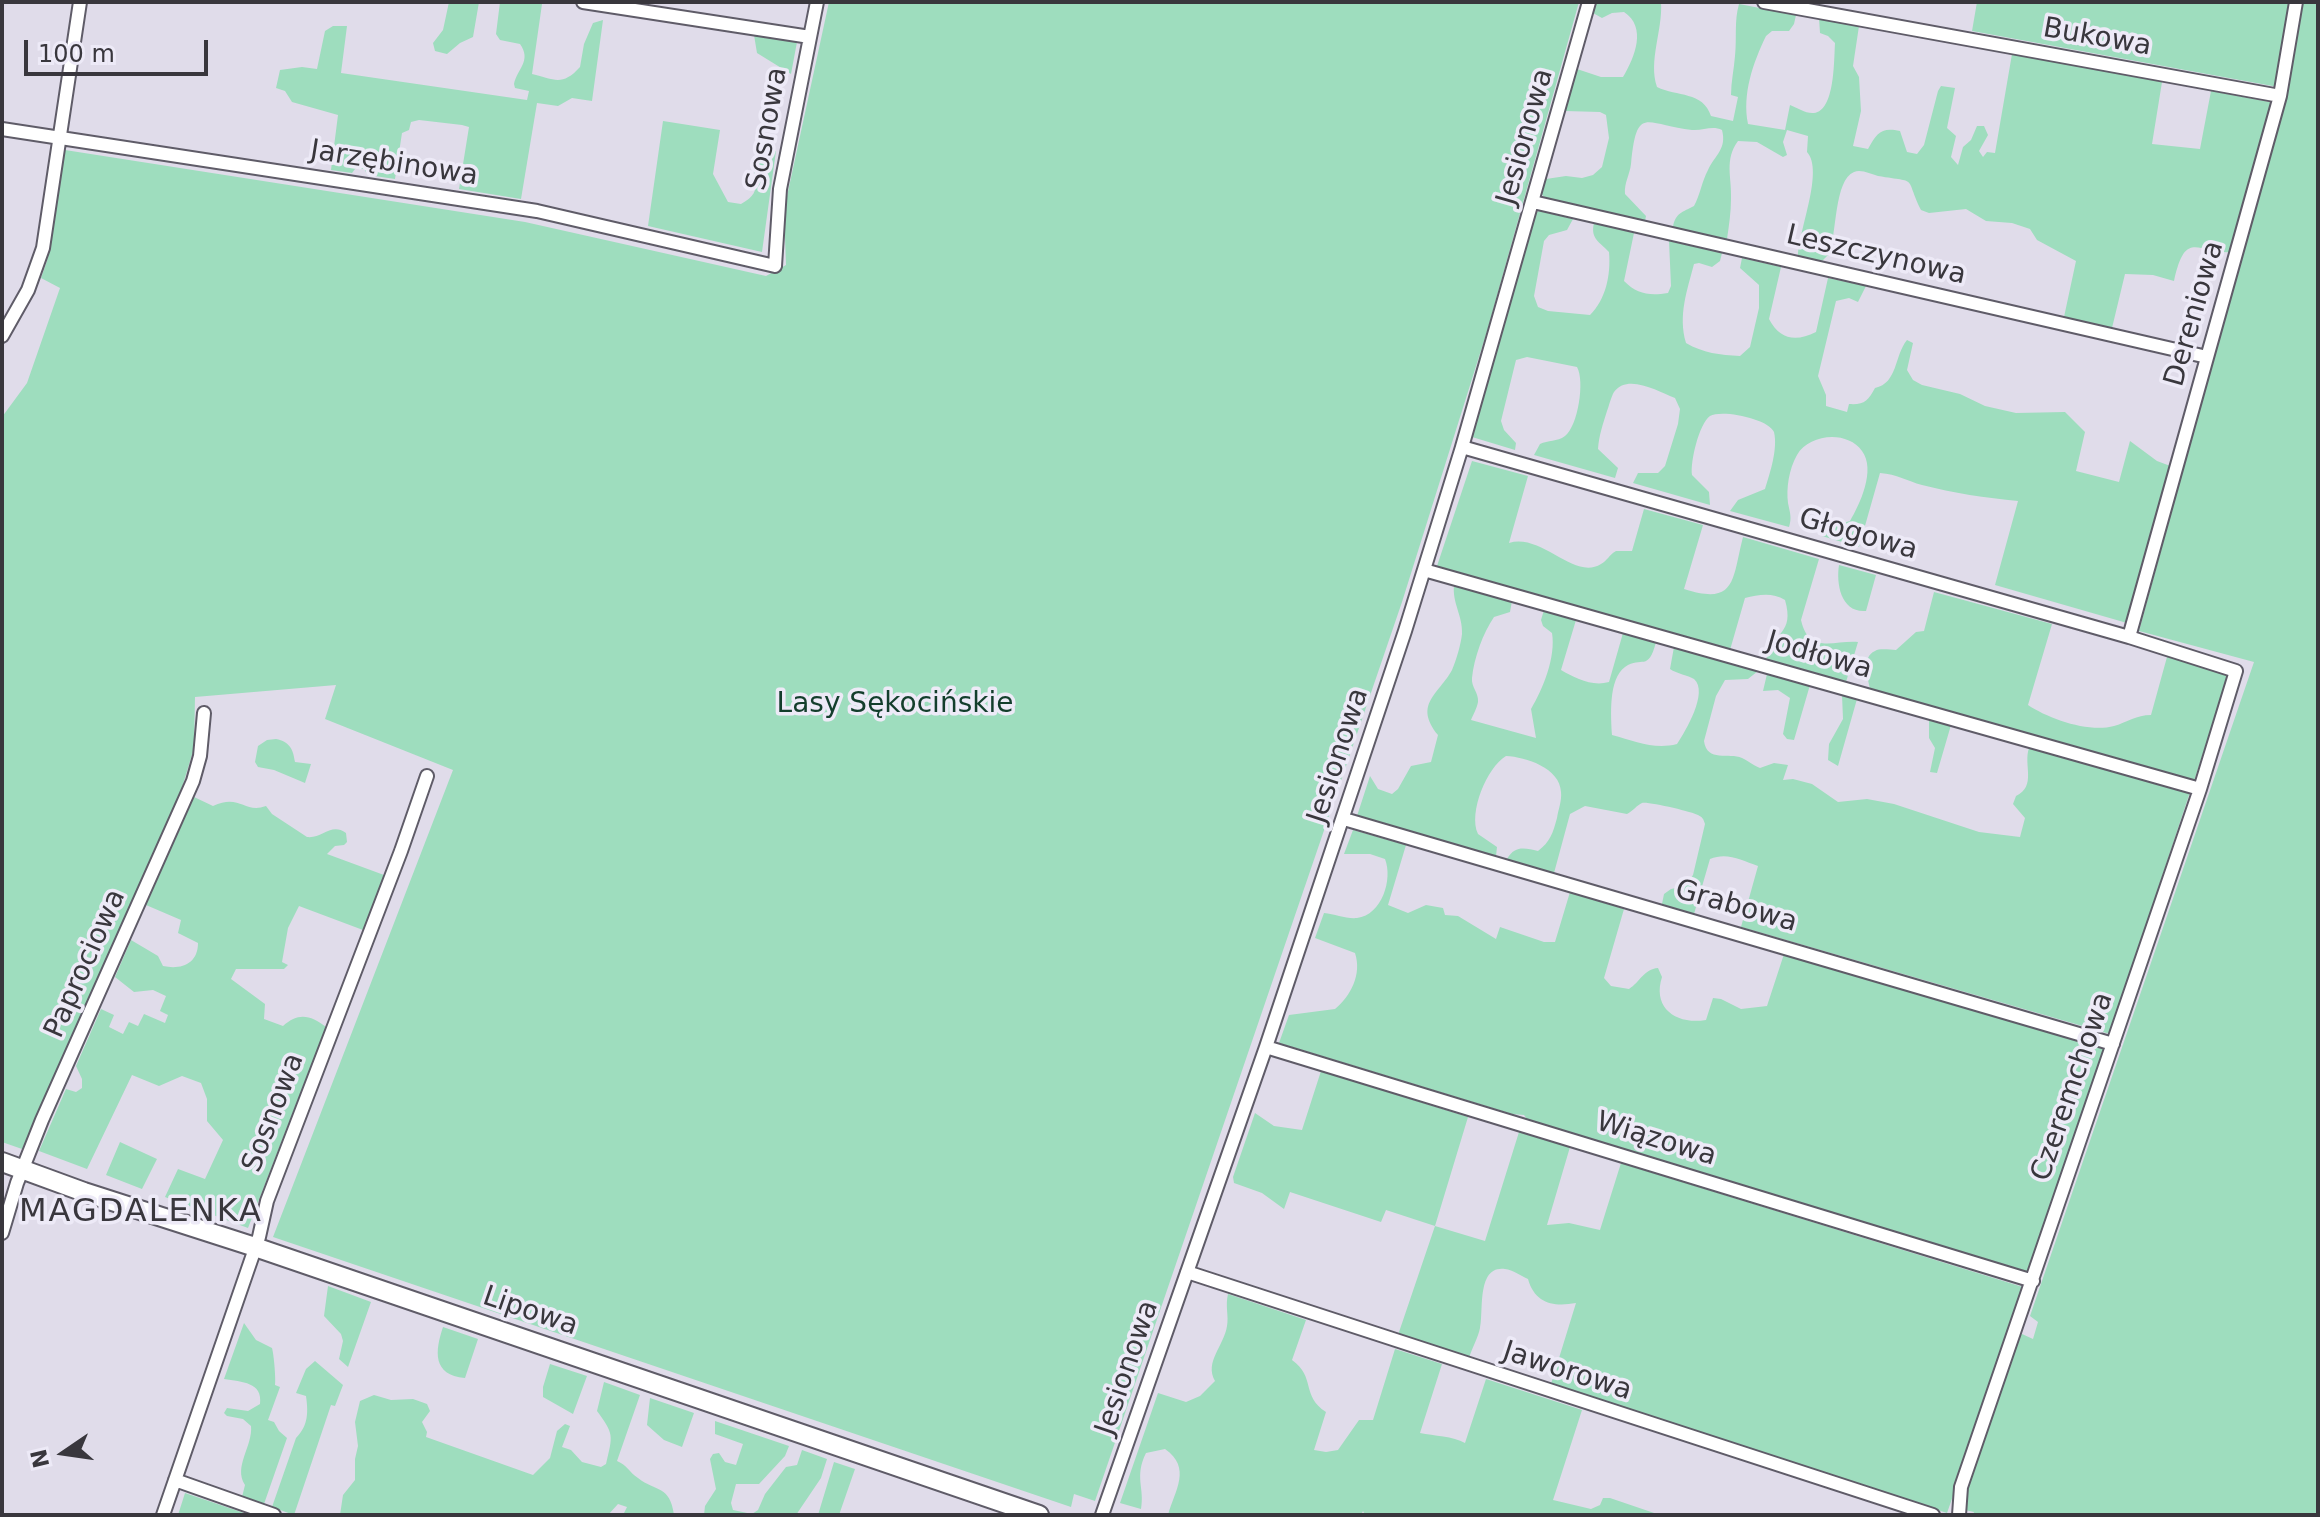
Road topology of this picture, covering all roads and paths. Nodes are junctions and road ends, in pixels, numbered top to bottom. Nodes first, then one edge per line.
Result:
1 (80, 2) edge
2 (583, 2) edge
3 (817, 2) edge
4 (1589, 2) edge
5 (1764, 2) edge
6 (2296, 2) edge
7 (810, 37) junction
8 (2280, 96) junction
9 (2, 129) edge
10 (60, 137) junction
11 (1533, 202) junction
12 (775, 266) joint
13 (2, 336) edge
14 (2207, 357) junction
15 (1462, 447) junction
16 (1424, 570) junction
17 (2129, 637) junction
18 (2236, 674) joint
19 (204, 713) dead end
20 (427, 776) dead end
21 (2200, 789) junction
22 (1344, 819) junction
23 (2113, 1044) junction
24 (1266, 1047) junction
25 (2, 1162) edge
26 (23, 1168) junction
27 (2, 1233) edge
28 (255, 1247) junction
29 (1187, 1272) junction
30 (2033, 1281) junction
31 (175, 1480) junction
32 (163, 1515) edge
33 (274, 1515) edge
34 (1039, 1515) edge
35 (1102, 1515) edge
36 (1933, 1515) edge
37 (1959, 1515) edge

1 - 10 street
2 - 7 street
3 - 7 street, Sosnowa
4 - 11 street, Jesionowa
5 - 8 street, Bukowa
6 - 8 street, Dereniowa
7 - 12 street, Sosnowa
8 - 14 street, Dereniowa
9 - 10 street, Jarzębinowa
10 - 12 street, Jarzębinowa
10 - 13 street
11 - 14 street, Leszczynowa
11 - 15 street, Jesionowa
14 - 17 street, Dereniowa
15 - 16 street, Jesionowa
15 - 17 street, Głogowa
16 - 21 street, Jodłowa
16 - 22 street, Jesionowa
17 - 18 street, Głogowa
18 - 21 street, Czeremchowa
19 - 26 street, Paprociowa
20 - 28 street, Sosnowa
21 - 23 street, Czeremchowa
22 - 23 street, Grabowa
22 - 24 street, Jesionowa
23 - 30 street, Czeremchowa
24 - 29 street, Jesionowa
24 - 30 street, Wiązowa
25 - 26 street, Lipowa
26 - 27 street, Paprociowa
26 - 28 street, Lipowa
28 - 31 street, Sosnowa
28 - 34 street, Lipowa
29 - 35 street, Jesionowa
29 - 36 street, Jaworowa
30 - 37 street, Czeremchowa
31 - 32 street, Sosnowa
31 - 33 street

